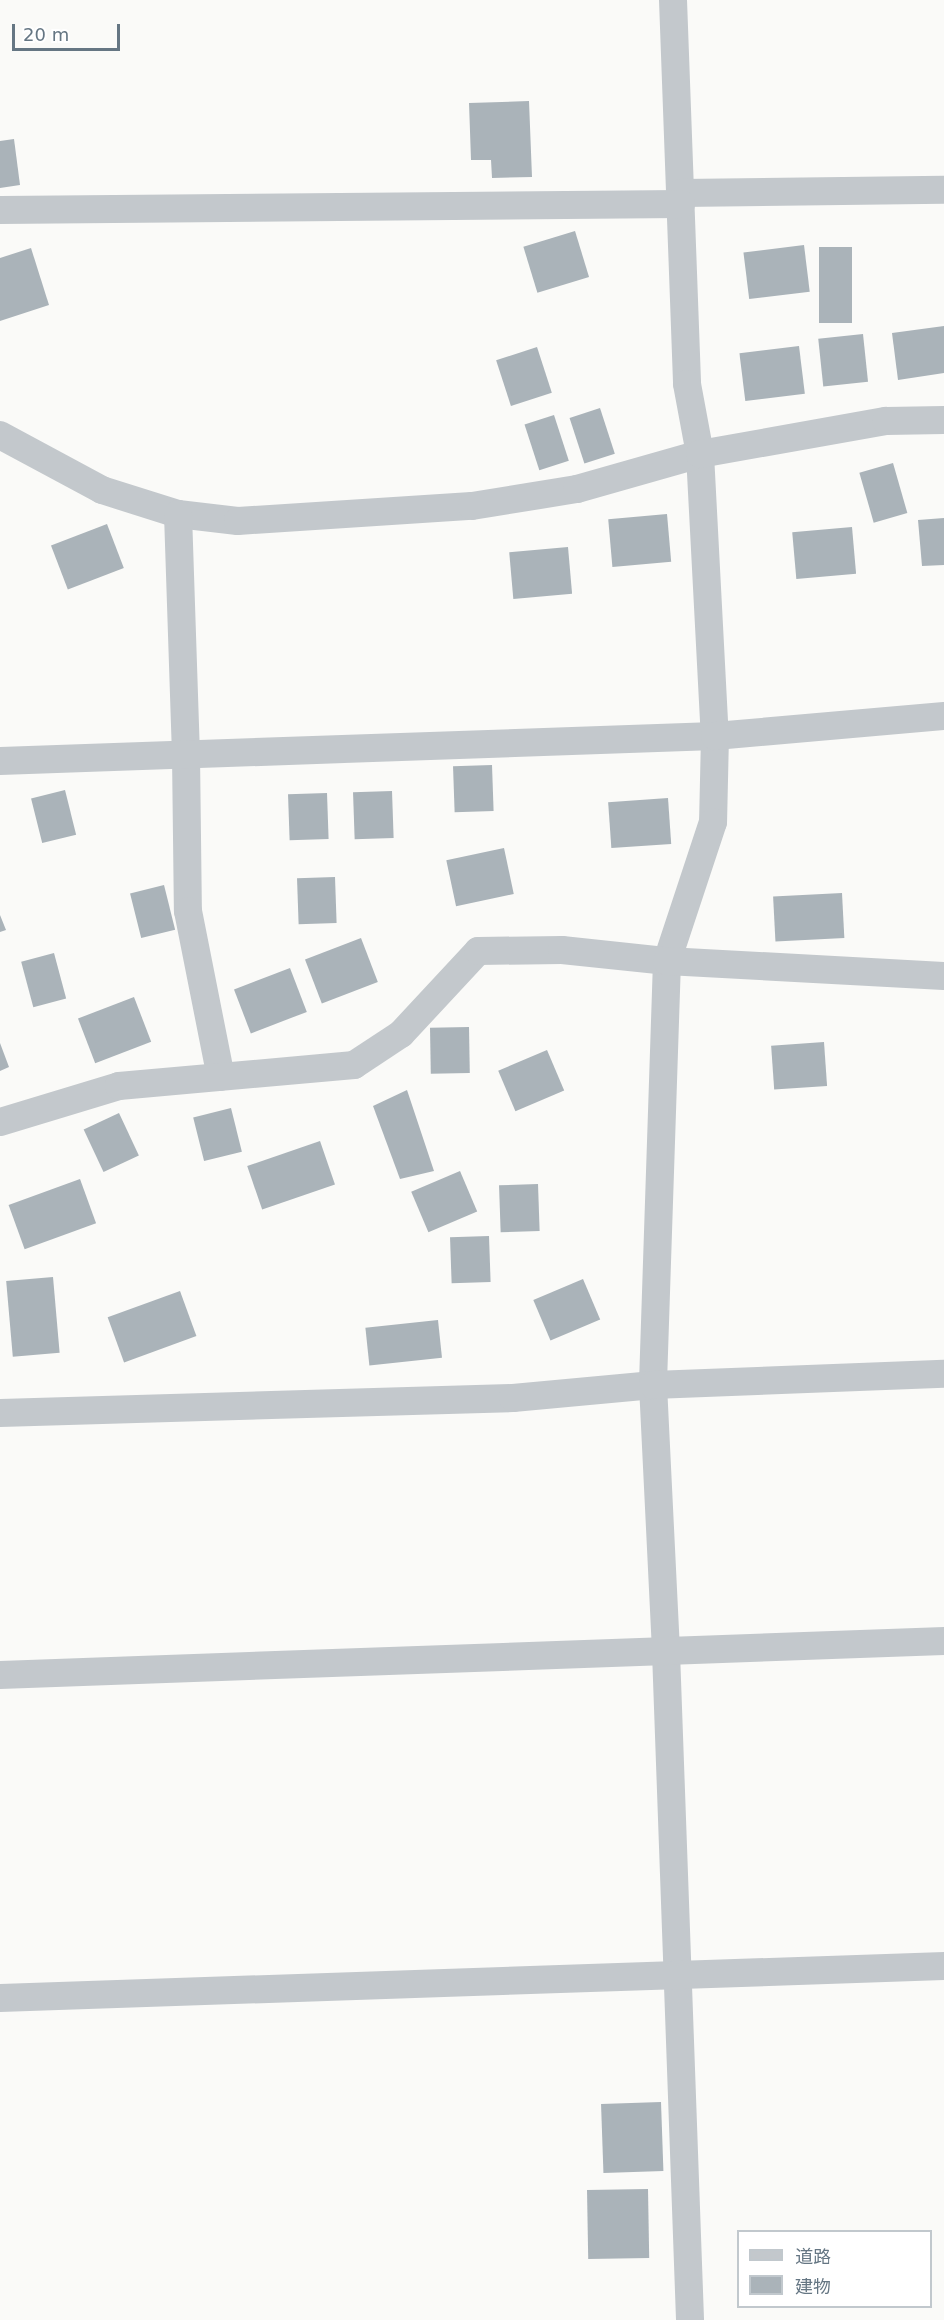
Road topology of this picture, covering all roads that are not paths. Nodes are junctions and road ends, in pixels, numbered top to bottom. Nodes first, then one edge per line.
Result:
1 (673, 0) edge
2 (944, 190) edge
3 (681, 199) junction
4 (0, 210) edge
5 (944, 420) edge
6 (0, 435) edge
7 (700, 454) junction
8 (178, 514) junction
9 (944, 716) edge
10 (715, 736) junction
11 (186, 755) junction
12 (0, 761) edge
13 (667, 960) junction
14 (944, 976) edge
15 (221, 1077) junction
16 (0, 1122) edge
17 (944, 1374) edge
18 (653, 1385) junction
19 (0, 1413) edge
20 (944, 1641) edge
21 (666, 1653) junction
22 (0, 1674) edge
23 (944, 1966) edge
24 (676, 1976) junction
25 (0, 1998) edge
26 (690, 2320) edge

1 - 3 street
2 - 3 street
3 - 4 street
3 - 7 street
5 - 7 street
6 - 8 street
7 - 8 street
7 - 10 street
8 - 11 street
9 - 10 street
10 - 11 street
10 - 13 street
11 - 12 street
11 - 15 street
13 - 14 street
13 - 15 street
13 - 18 street
15 - 16 street
17 - 18 street
18 - 19 street
18 - 21 street
20 - 21 street
21 - 22 street
21 - 24 street
23 - 24 street
24 - 25 street
24 - 26 street

